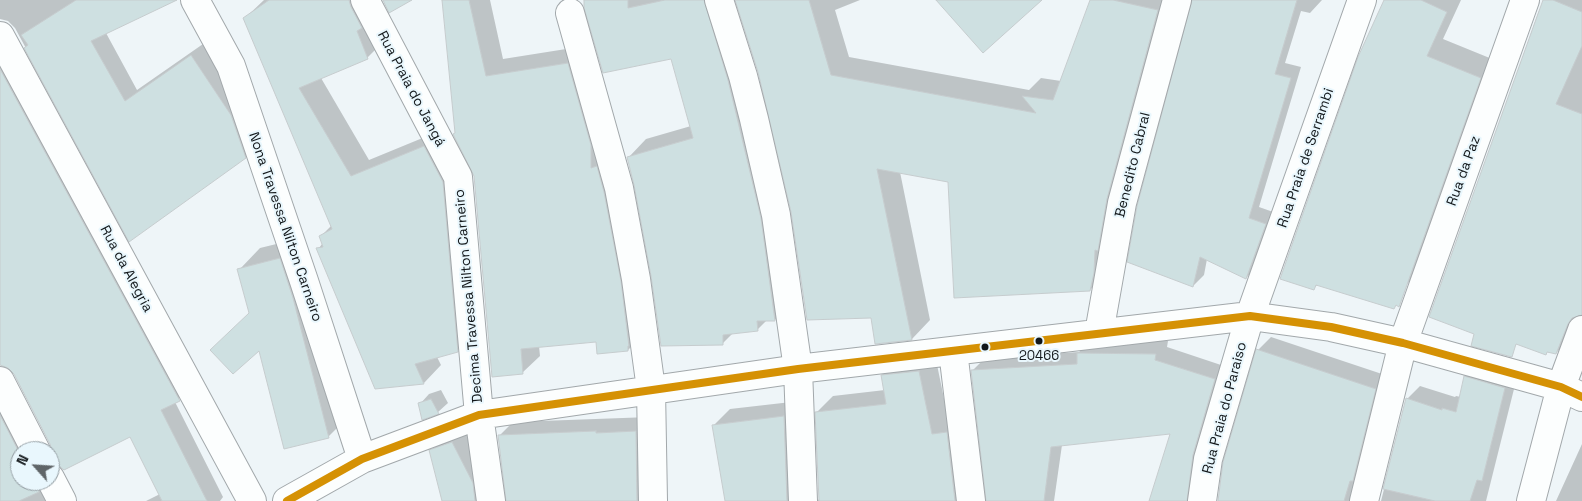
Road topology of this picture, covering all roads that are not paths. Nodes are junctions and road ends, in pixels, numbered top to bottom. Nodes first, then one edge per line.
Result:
1 (194, 0) edge
2 (365, 0) edge
3 (719, 0) edge
4 (1177, 0) edge
5 (1362, 0) edge
6 (1525, 0) edge
7 (570, 14) dead end
8 (0, 36) edge
9 (458, 177) joint
10 (1250, 316) junction
11 (1582, 330) edge
12 (1098, 333) junction
13 (1403, 343) junction
14 (953, 351) junction
15 (798, 369) junction
16 (0, 381) edge
17 (651, 389) junction
18 (1572, 392) edge
19 (479, 415) junction
20 (31, 441) edge
21 (362, 459) junction
22 (252, 501) edge
23 (287, 501) edge
24 (491, 501) edge
25 (653, 501) edge
26 (803, 501) edge
27 (971, 501) edge
28 (1202, 501) edge
29 (1364, 501) edge
30 (1531, 501) edge

1 - 21 street, Nona Travessa Nilton Carneiro
2 - 9 street, Rua Praia do Jangá
3 - 15 street
4 - 12 street, Benedito Cabral
5 - 10 street, Rua Praia de Serrambi
6 - 13 street, Rua da Paz
7 - 17 street
8 - 22 street, Rua da Alegria
9 - 19 street, Decima Travessa Nilton Carneiro
10 - 12 street
10 - 13 street
10 - 28 street, Rua Praia do Paraiso
11 - 18 street
12 - 14 street
13 - 18 street
13 - 29 street, Rua da Paz
14 - 15 street
14 - 27 street
15 - 17 street
15 - 26 street
16 - 20 street
17 - 19 street
17 - 25 street
18 - 30 street
19 - 21 street
19 - 24 street, Decima Travessa Nilton Carneiro
21 - 23 street

